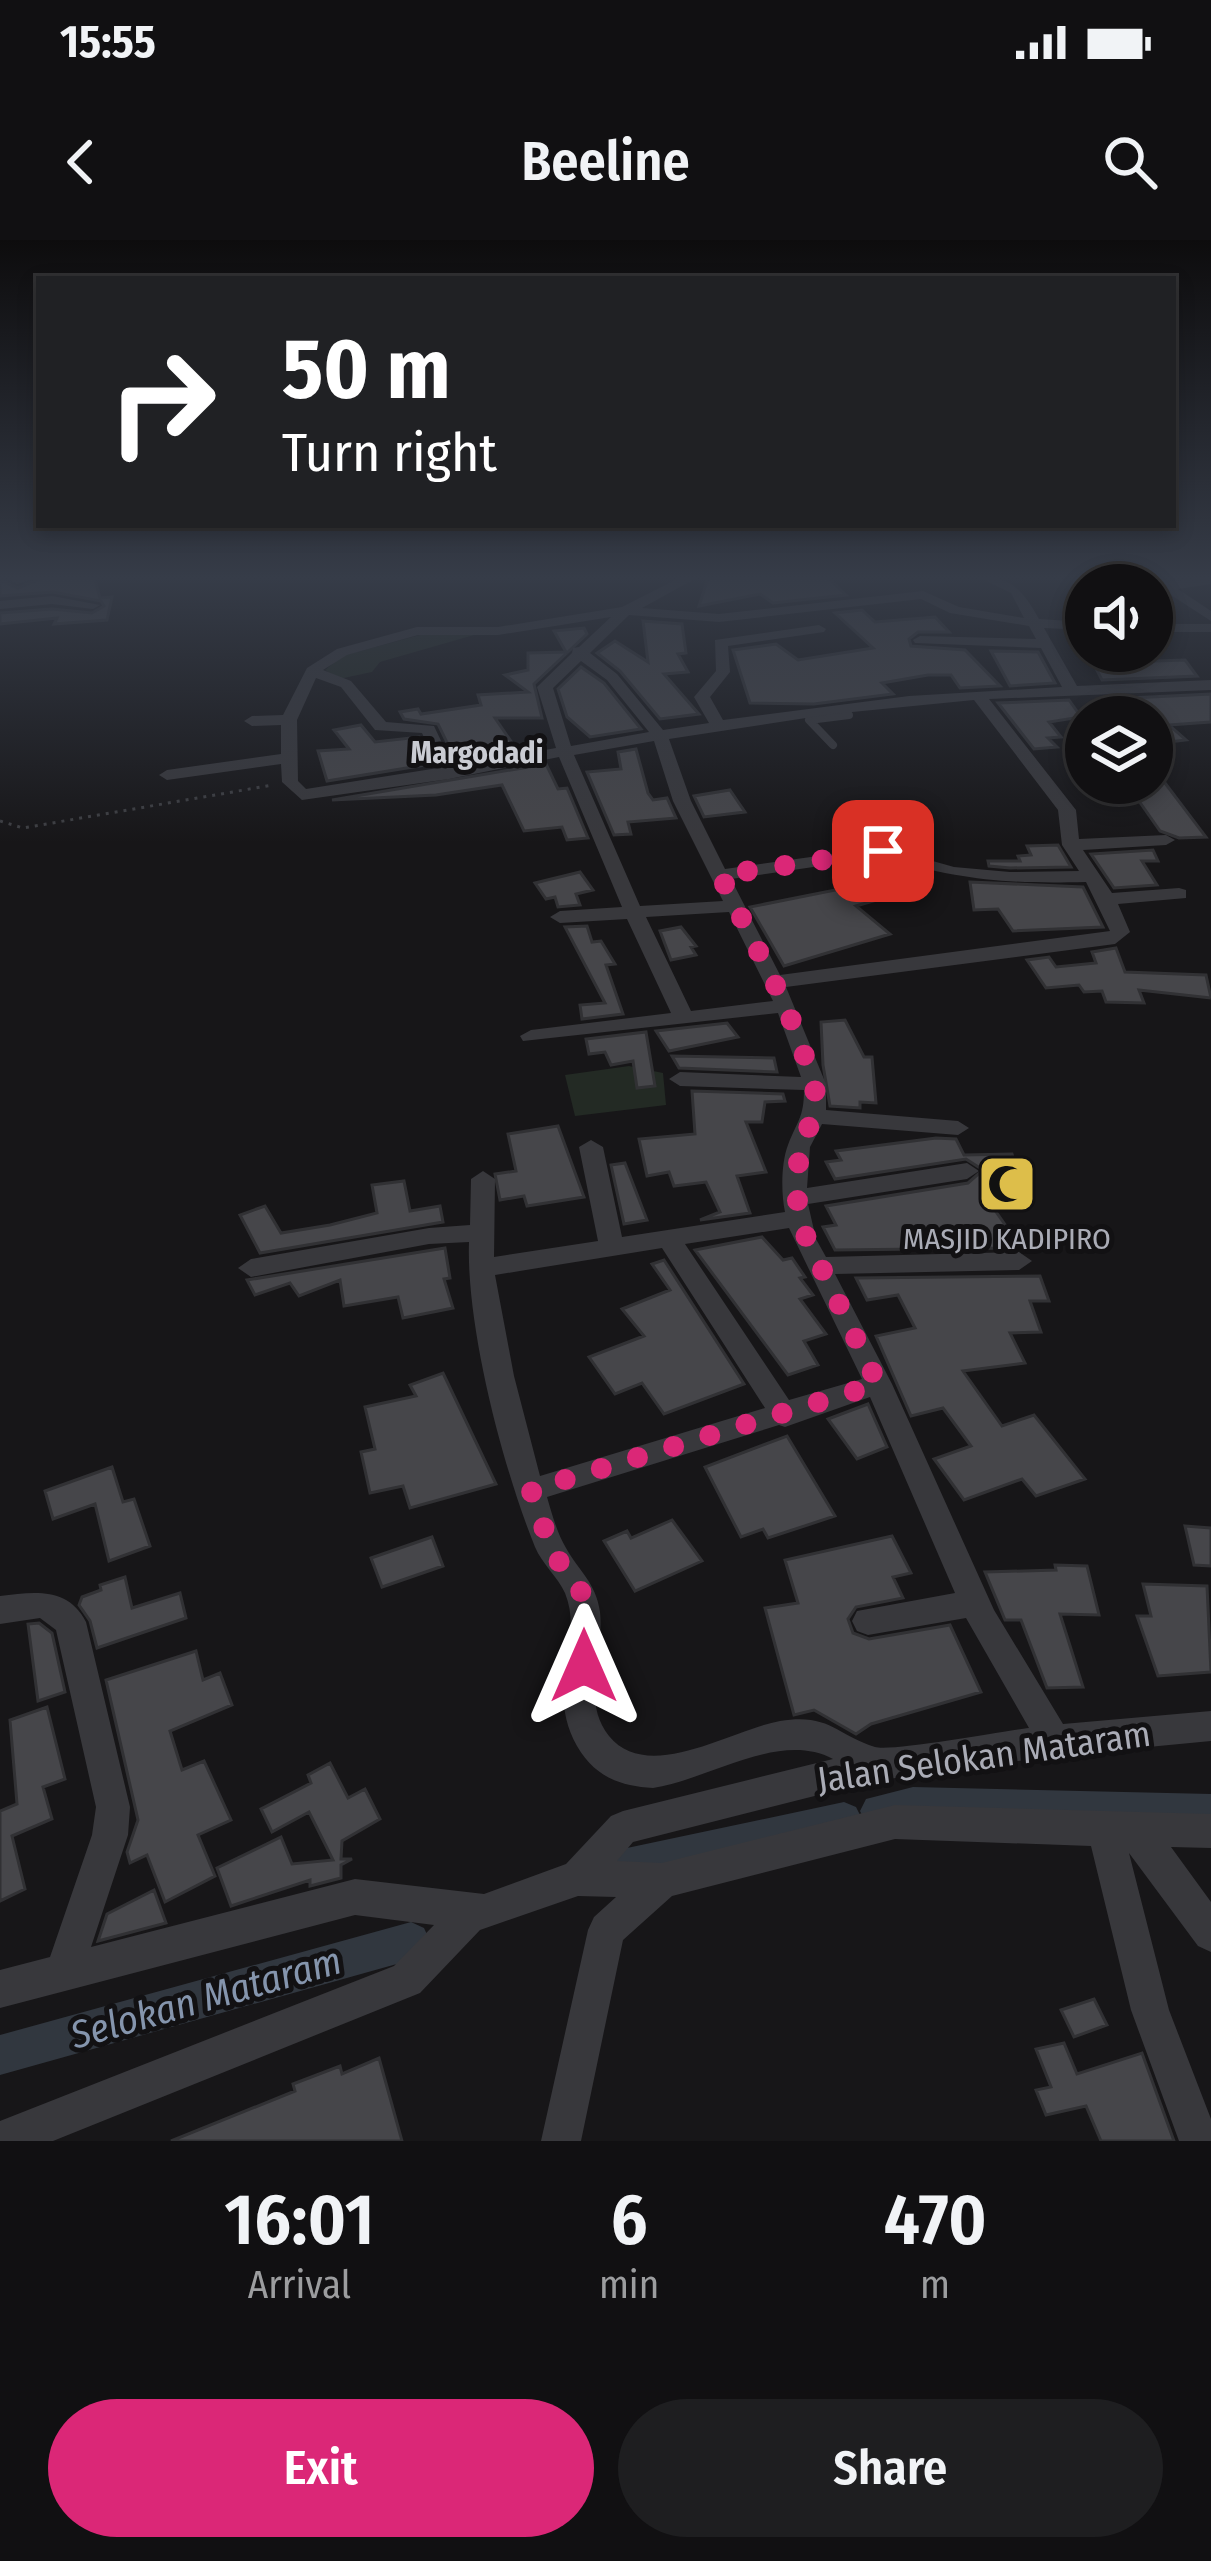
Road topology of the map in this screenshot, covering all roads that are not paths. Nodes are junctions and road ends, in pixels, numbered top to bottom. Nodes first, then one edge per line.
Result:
1 (322, 665) edge
2 (565, 665) edge
3 (596, 665) edge
4 (722, 665) edge
5 (1059, 665) edge
6 (312, 671) junction
7 (1211, 685) edge
8 (1072, 691) junction
9 (978, 696) junction
10 (844, 709) junction
11 (289, 720) junction
12 (252, 721) dead end
13 (718, 725) junction
14 (660, 736) junction
15 (833, 745) dead end
16 (561, 748) junction
17 (291, 758) junction
18 (455, 773) junction
19 (167, 775) dead end
20 (1166, 840) dead end
21 (1071, 845) junction
22 (720, 875) junction
23 (1090, 876) junction
24 (1179, 894) dead end
25 (1107, 899) junction
26 (735, 906) junction
27 (636, 913) junction
28 (560, 917) dead end
29 (775, 982) junction
30 (786, 1006) junction
31 (684, 1018) junction
32 (531, 1036) dead end
33 (680, 1079) dead end
34 (815, 1084) junction
35 (815, 1115) junction
36 (958, 1128) dead end
37 (591, 1147) dead end
38 (967, 1172) dead end
39 (483, 1179) dead end
40 (796, 1208) junction
41 (482, 1233) junction
42 (669, 1240) junction
43 (612, 1250) junction
44 (1019, 1261) dead end
45 (818, 1266) junction
46 (251, 1268) dead end
47 (481, 1268) junction
48 (878, 1384) junction
49 (785, 1415) junction
50 (531, 1490) junction
51 (975, 1603) junction
52 (0, 1610) edge
53 (868, 1622) dead end
54 (1211, 1726) edge
55 (1054, 1740) junction
56 (874, 1766) junction
57 (1105, 1828) junction
58 (1211, 1831) edge
59 (573, 1879) junction
60 (662, 1881) junction
61 (478, 1912) junction
62 (1211, 1934) edge
63 (63, 1973) junction
64 (0, 1989) edge
65 (2, 2141) edge
66 (561, 2141) edge
67 (1199, 2141) edge

1 - 6 street
2 - 16 street
3 - 14 street
4 - 13 street
5 - 8 street
6 - 11 street
6 - 18 street
7 - 8 street
8 - 9 street
9 - 10 street
9 - 21 street
10 - 13 street
10 - 15 lane
11 - 12 street
11 - 17 street
13 - 14 street
14 - 16 street
14 - 22 street
16 - 18 street
16 - 27 street
17 - 18 street
17 - 19 street
20 - 21 street
21 - 23 street
22 - 23 street
22 - 26 street
23 - 25 street
24 - 25 street
25 - 29 street
26 - 27 street
26 - 29 street
27 - 28 street
27 - 31 street
29 - 30 street
30 - 31 street
30 - 34 street
31 - 32 street
33 - 34 street
34 - 35 street
35 - 36 street
35 - 40 street
37 - 43 street
38 - 40 street
39 - 41 street
40 - 42 street
40 - 45 street
41 - 46 street
41 - 47 street
42 - 43 street
42 - 49 street
43 - 47 street
44 - 45 street
45 - 48 street
47 - 50 street
48 - 49 street
48 - 51 street
49 - 50 street
50 - 56 street
51 - 53 street
51 - 55 street
52 - 63 street
54 - 55 street, Jalan Selokan Mataram
55 - 56 street, Jalan Selokan Mataram
56 - 59 street, Jalan Selokan Mataram
57 - 58 street
57 - 60 street
57 - 62 street
57 - 67 street
59 - 60 street
59 - 61 street
60 - 66 street
61 - 63 street
61 - 65 street
63 - 64 street

